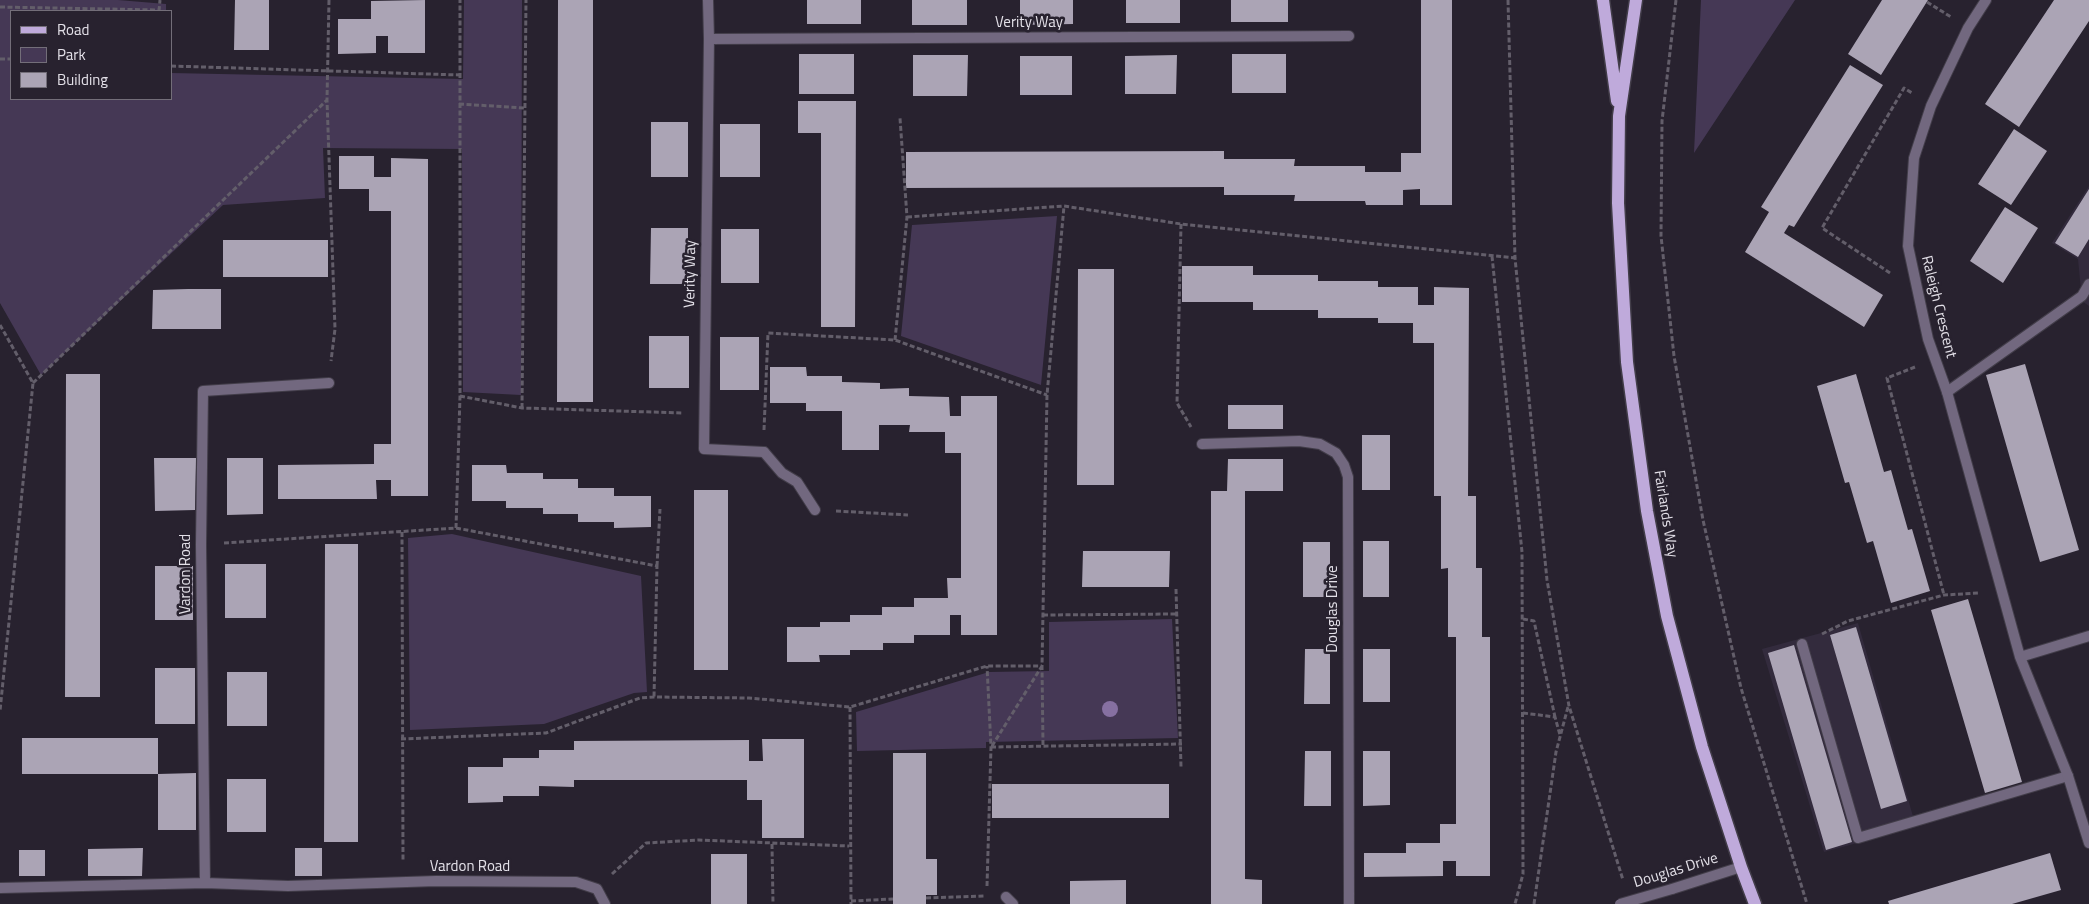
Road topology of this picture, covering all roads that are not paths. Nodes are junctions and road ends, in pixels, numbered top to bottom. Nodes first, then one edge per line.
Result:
1 (708, 0) edge
2 (1603, 0) edge
3 (1636, 0) edge
4 (1986, 0) edge
5 (1349, 36) dead end
6 (709, 39) junction
7 (1619, 116) junction
8 (2089, 284) edge
9 (329, 383) road end
10 (1947, 392) junction
11 (1202, 444) road end
12 (815, 510) road end
13 (2089, 636) edge
14 (1802, 644) road end
15 (2020, 657) junction
16 (2068, 776) junction
17 (2089, 844) edge
18 (1741, 867) junction
19 (205, 883) junction
20 (0, 888) edge
21 (606, 904) edge
22 (1349, 904) edge
23 (1620, 904) edge
24 (1755, 904) edge

1 - 6 street, Verity Way
2 - 7 main road, Fairlands Way
3 - 7 main road, Fairlands Way
4 - 10 street, Raleigh Crescent
5 - 6 street, Verity Way
6 - 12 street, Verity Way
7 - 18 main road, Fairlands Way
8 - 10 street
9 - 19 street, Vardon Road
10 - 15 street, Raleigh Crescent
11 - 22 street, Douglas Drive
13 - 15 street
14 - 16 street
15 - 16 street, Raleigh Crescent
16 - 17 street, Raleigh Crescent
18 - 23 street, Douglas Drive, bridge
18 - 24 main road, Fairlands Way
19 - 20 street, Vardon Road
19 - 21 street, Vardon Road

